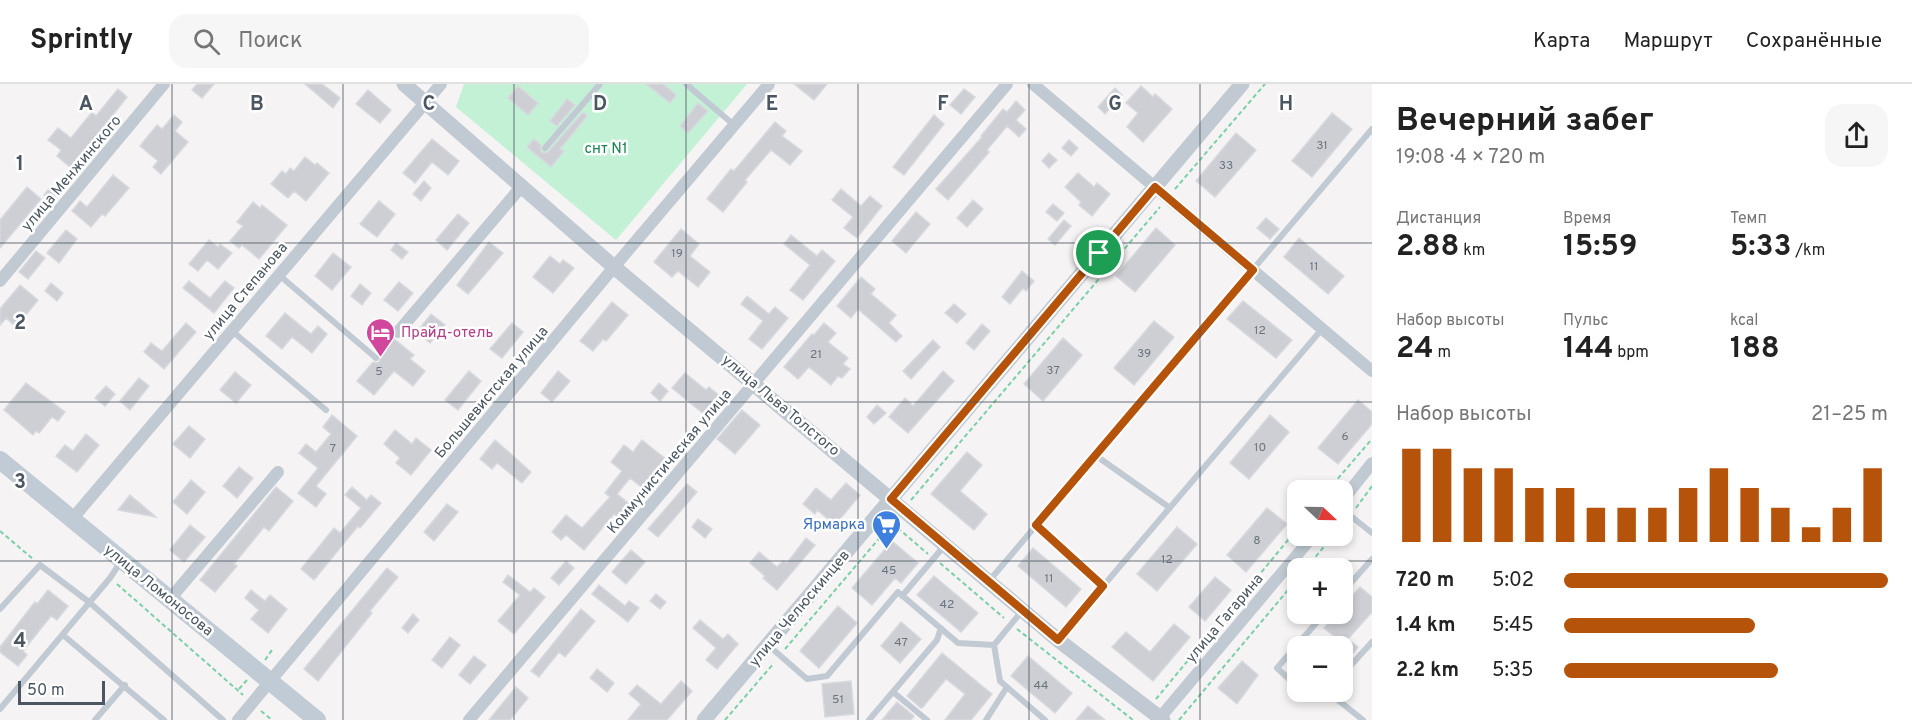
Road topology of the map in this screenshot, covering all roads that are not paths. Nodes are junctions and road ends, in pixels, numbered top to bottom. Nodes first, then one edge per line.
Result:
1 (164, 84) edge
2 (404, 84) edge
3 (441, 84) edge
4 (600, 84) edge
5 (686, 84) edge
6 (769, 84) edge
7 (1007, 84) edge
8 (1033, 84) edge
9 (1242, 84) edge
10 (425, 102) junction
11 (735, 125) junction
12 (1372, 129) edge
13 (545, 148) dead end
14 (521, 187) junction
15 (1155, 187) junction
16 (614, 267) junction
17 (1253, 270) junction
18 (279, 274) junction
19 (0, 281) edge
20 (1322, 329) junction
21 (232, 330) junction
22 (398, 332) dead end
23 (376, 358) dead end
24 (1372, 371) edge
25 (754, 383) junction
26 (326, 410) dead end
27 (1095, 455) junction
28 (0, 460) edge
29 (1372, 463) edge
30 (278, 472) dead end
31 (1353, 487) edge
32 (891, 499) junction
33 (1170, 507) junction
34 (73, 518) junction
35 (1353, 518) edge
36 (1036, 525) junction
37 (1372, 534) edge
38 (945, 545) junction
39 (1304, 546) edge
40 (1372, 559) edge
41 (122, 560) junction
42 (1353, 580) edge
43 (989, 581) junction
44 (1103, 586) junction
45 (902, 596) junction
46 (169, 600) junction
47 (89, 602) junction
48 (0, 609) edge
49 (1023, 610) junction
50 (1315, 624) edge
51 (940, 628) junction
52 (63, 635) junction
53 (1305, 636) edge
54 (1058, 640) junction
55 (1372, 642) edge
56 (768, 645) junction
57 (994, 645) junction
58 (1287, 657) edge
59 (1353, 663) edge
60 (1287, 677) edge
61 (271, 681) junction
62 (125, 685) junction
63 (1007, 687) junction
64 (893, 692) junction
65 (1340, 702) edge
66 (0, 709) edge
67 (1157, 716) edge
68 (95, 720) edge
69 (164, 720) edge
70 (223, 720) edge
71 (238, 720) edge
72 (317, 720) edge
73 (469, 720) edge
74 (704, 720) edge
75 (869, 720) edge
76 (927, 720) edge
77 (986, 720) edge
78 (1045, 720) edge
79 (1363, 720) edge

1 - 19 street, улица Менжинского
2 - 10 street, улица Льва Толстого
3 - 10 street, улица Степанова
4 - 13 lane
5 - 11 lane
6 - 11 street, Большевистская улица
7 - 25 street, Коммунистическая улица
8 - 15 street
9 - 15 street, улица Челюскинцев
10 - 14 street, улица Льва Толстого
10 - 18 street, улица Степанова
11 - 16 street, Большевистская улица
12 - 17 lane
14 - 16 street, улица Льва Толстого
14 - 22 street
15 - 17 street
15 - 32 street, улица Челюскинцев
16 - 25 street, улица Льва Толстого
16 - 61 street, Большевистская улица
17 - 20 street
17 - 27 lane
18 - 21 street, улица Степанова
18 - 23 lane
20 - 24 street
20 - 33 lane
21 - 26 lane
21 - 34 street, улица Степанова
25 - 32 street, улица Льва Толстого
25 - 73 street, Коммунистическая улица
27 - 33 lane
27 - 36 lane
28 - 34 main road, улица Ломоносова
29 - 31 street
30 - 46 street
32 - 38 street, улица Льва Толстого
32 - 56 street, улица Челюскинцев
33 - 44 lane
34 - 41 main road, улица Ломоносова
35 - 37 lane
36 - 43 lane
36 - 44 lane
38 - 43 street, улица Льва Толстого
38 - 45 lane
39 - 67 street, улица Гагарина
40 - 42 lane
41 - 46 main road, улица Ломоносова
41 - 47 lane
43 - 49 street, улица Льва Толстого
44 - 54 lane
45 - 51 lane
45 - 56 lane
46 - 61 main road, улица Ломоносова
47 - 48 lane
47 - 52 lane
47 - 70 lane
49 - 54 street, улица Льва Толстого
49 - 57 lane
50 - 53 lane
51 - 57 lane
51 - 64 lane
52 - 62 lane
52 - 66 lane
54 - 67 street, улица Льва Толстого
55 - 59 lane
56 - 74 street, улица Челюскинцев
57 - 63 lane
58 - 60 lane
61 - 71 street, Большевистская улица
61 - 72 main road, улица Ломоносова
62 - 68 lane
62 - 69 lane
63 - 77 lane
63 - 78 lane
64 - 75 lane
64 - 76 lane
65 - 79 lane

